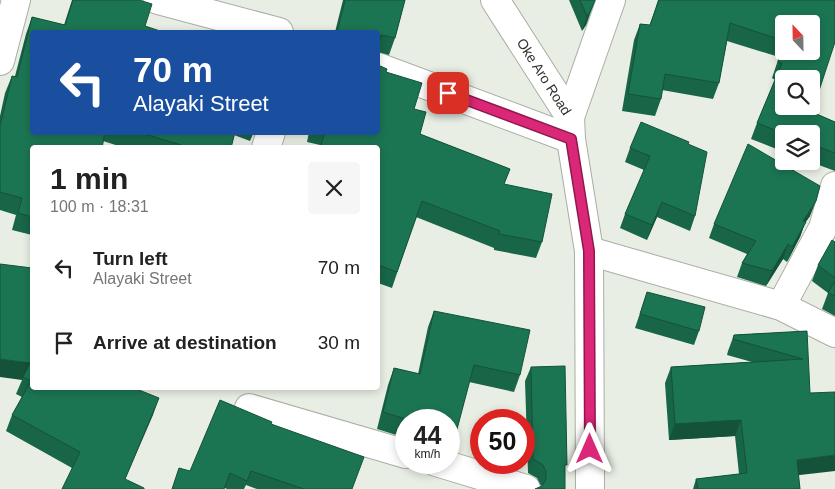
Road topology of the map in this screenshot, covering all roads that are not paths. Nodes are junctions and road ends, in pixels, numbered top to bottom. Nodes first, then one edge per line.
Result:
1 (16, 0) edge
2 (158, 0) edge
3 (495, 0) edge
4 (611, 0) edge
5 (271, 30) edge
6 (0, 61) edge
7 (380, 68) edge
8 (570, 128) junction
9 (835, 186) edge
10 (829, 227) edge
11 (589, 251) junction
12 (781, 306) junction
13 (835, 333) edge
14 (249, 408) dead end
15 (395, 451) edge
16 (460, 469) edge
17 (526, 489) edge
18 (590, 489) edge

1 - 6 street
2 - 5 street
3 - 8 street, Oke Aro Road
4 - 8 street
7 - 8 street
8 - 11 street, Oke Aro Road
9 - 10 street
10 - 12 street
11 - 12 street
11 - 18 street, Oke Aro Road
12 - 13 street
14 - 15 street
16 - 17 street

